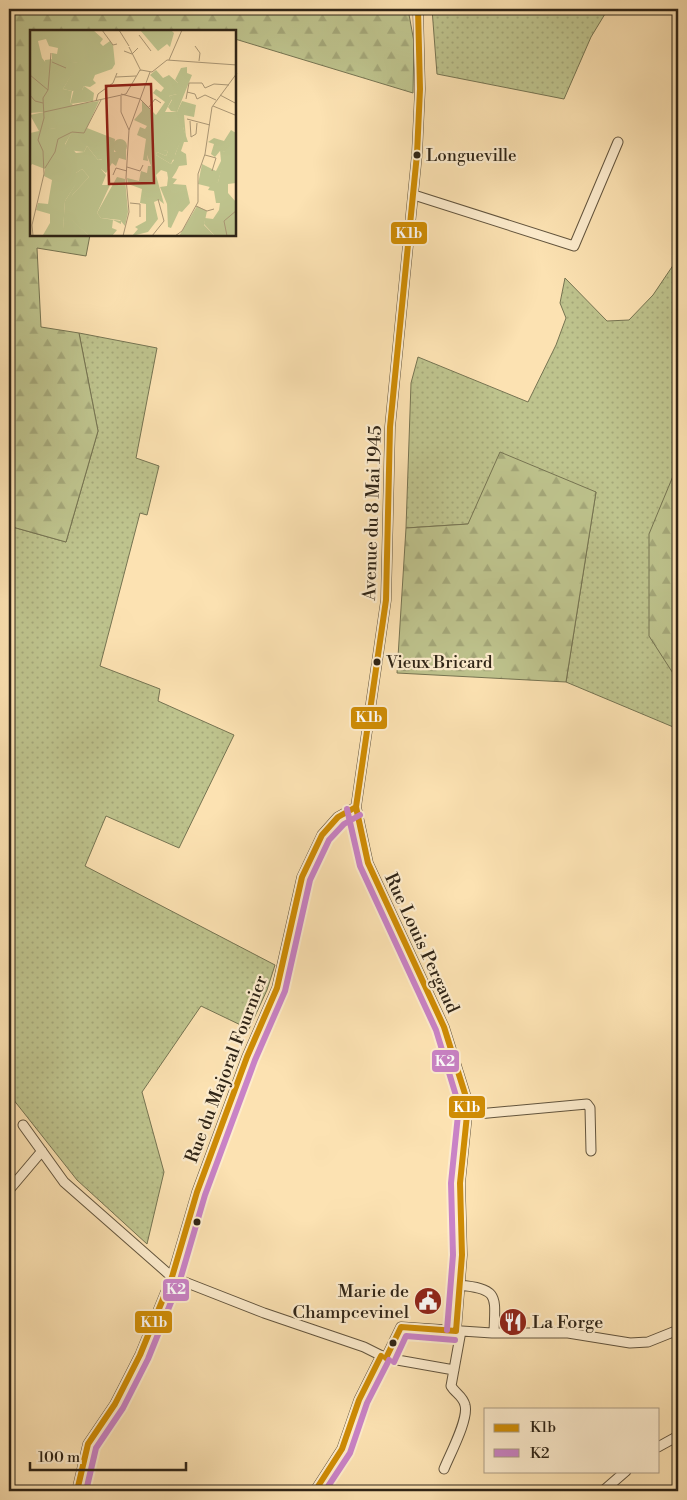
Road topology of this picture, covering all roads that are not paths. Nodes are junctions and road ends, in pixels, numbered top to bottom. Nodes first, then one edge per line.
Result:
1 (418, 9) edge
2 (618, 142) dead end
3 (414, 196) junction
4 (356, 807) junction
5 (467, 1115) junction
6 (23, 1125) dead end
7 (42, 1151) junction
8 (591, 1151) dead end
9 (9, 1189) edge
10 (172, 1277) junction
11 (460, 1285) junction
12 (678, 1330) edge
13 (458, 1331) junction
14 (494, 1333) junction
15 (384, 1357) junction
16 (454, 1370) junction
17 (678, 1436) edge
18 (660, 1446) edge
19 (444, 1469) dead end
20 (625, 1472) edge
21 (77, 1491) edge
22 (315, 1491) edge
23 (603, 1491) edge

1 - 3 street, Avenue du 8 Mai 1945
2 - 3 street
3 - 4 street, Avenue du 8 Mai 1945
4 - 5 street, Rue Louis Pergaud
4 - 10 street, Rue du Majoral Fournier
5 - 8 street
5 - 11 street, Rue Louis Pergaud
6 - 7 street
7 - 9 street
7 - 10 street
10 - 15 street
10 - 21 street, Rue du Majoral Fournier
11 - 13 street, Rue Louis Pergaud
11 - 14 street
12 - 14 street
13 - 14 street
13 - 15 street
13 - 16 street, Rue Louis Pergaud
15 - 16 street
15 - 22 street
16 - 19 street, Rue Louis Pergaud
17 - 18 street
20 - 23 street

